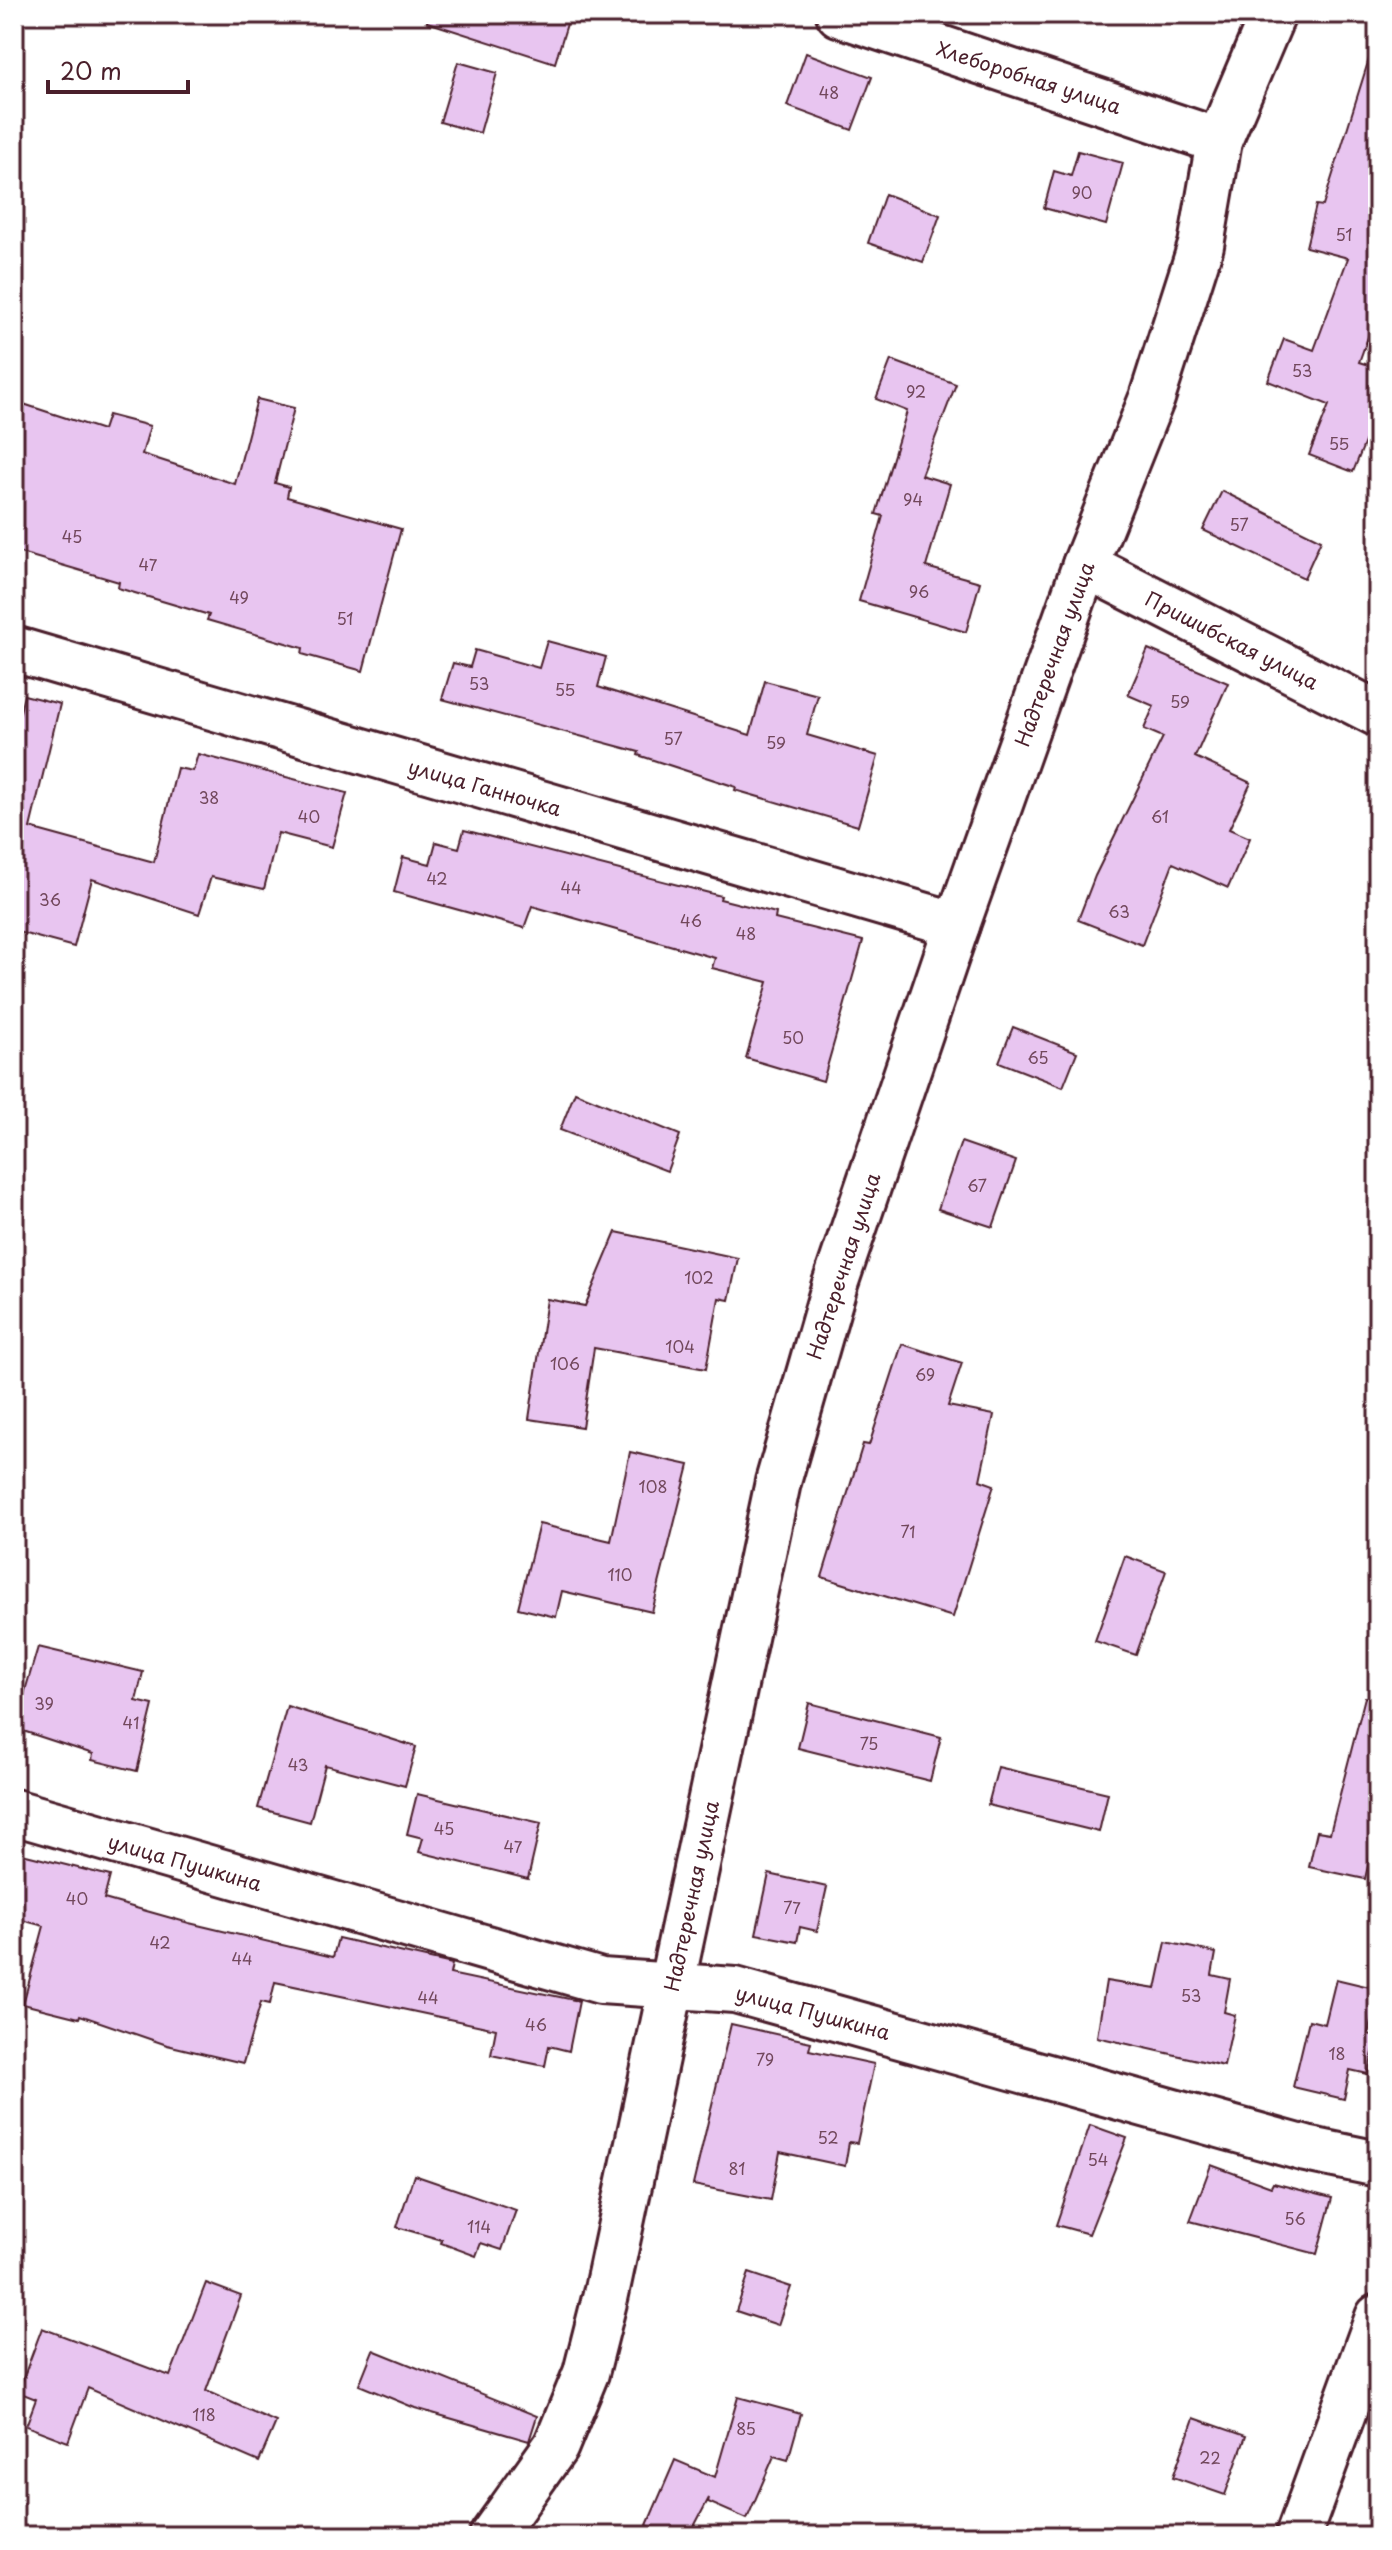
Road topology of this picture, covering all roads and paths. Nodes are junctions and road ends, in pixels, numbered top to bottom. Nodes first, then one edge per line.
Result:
1 (839, 14) edge
2 (1273, 14) edge
3 (1219, 141) junction
4 (1085, 565) junction
5 (14, 649) edge
6 (1378, 714) edge
7 (957, 925) junction
8 (14, 1812) edge
9 (673, 1983) junction
10 (1378, 2164) edge
11 (1378, 2317) edge
12 (492, 2536) edge
13 (1298, 2536) edge

1 - 3 street, Хлеборобная улица
2 - 3 street, Надтеречная улица
3 - 4 street, Надтеречная улица
4 - 6 street, Пришибская улица
4 - 7 street, Надтеречная улица
5 - 7 street, улица Ганночка
7 - 9 street, Надтеречная улица
8 - 9 street, улица Пушкина
9 - 10 street, улица Пушкина
9 - 12 street, Надтеречная улица
11 - 13 street

